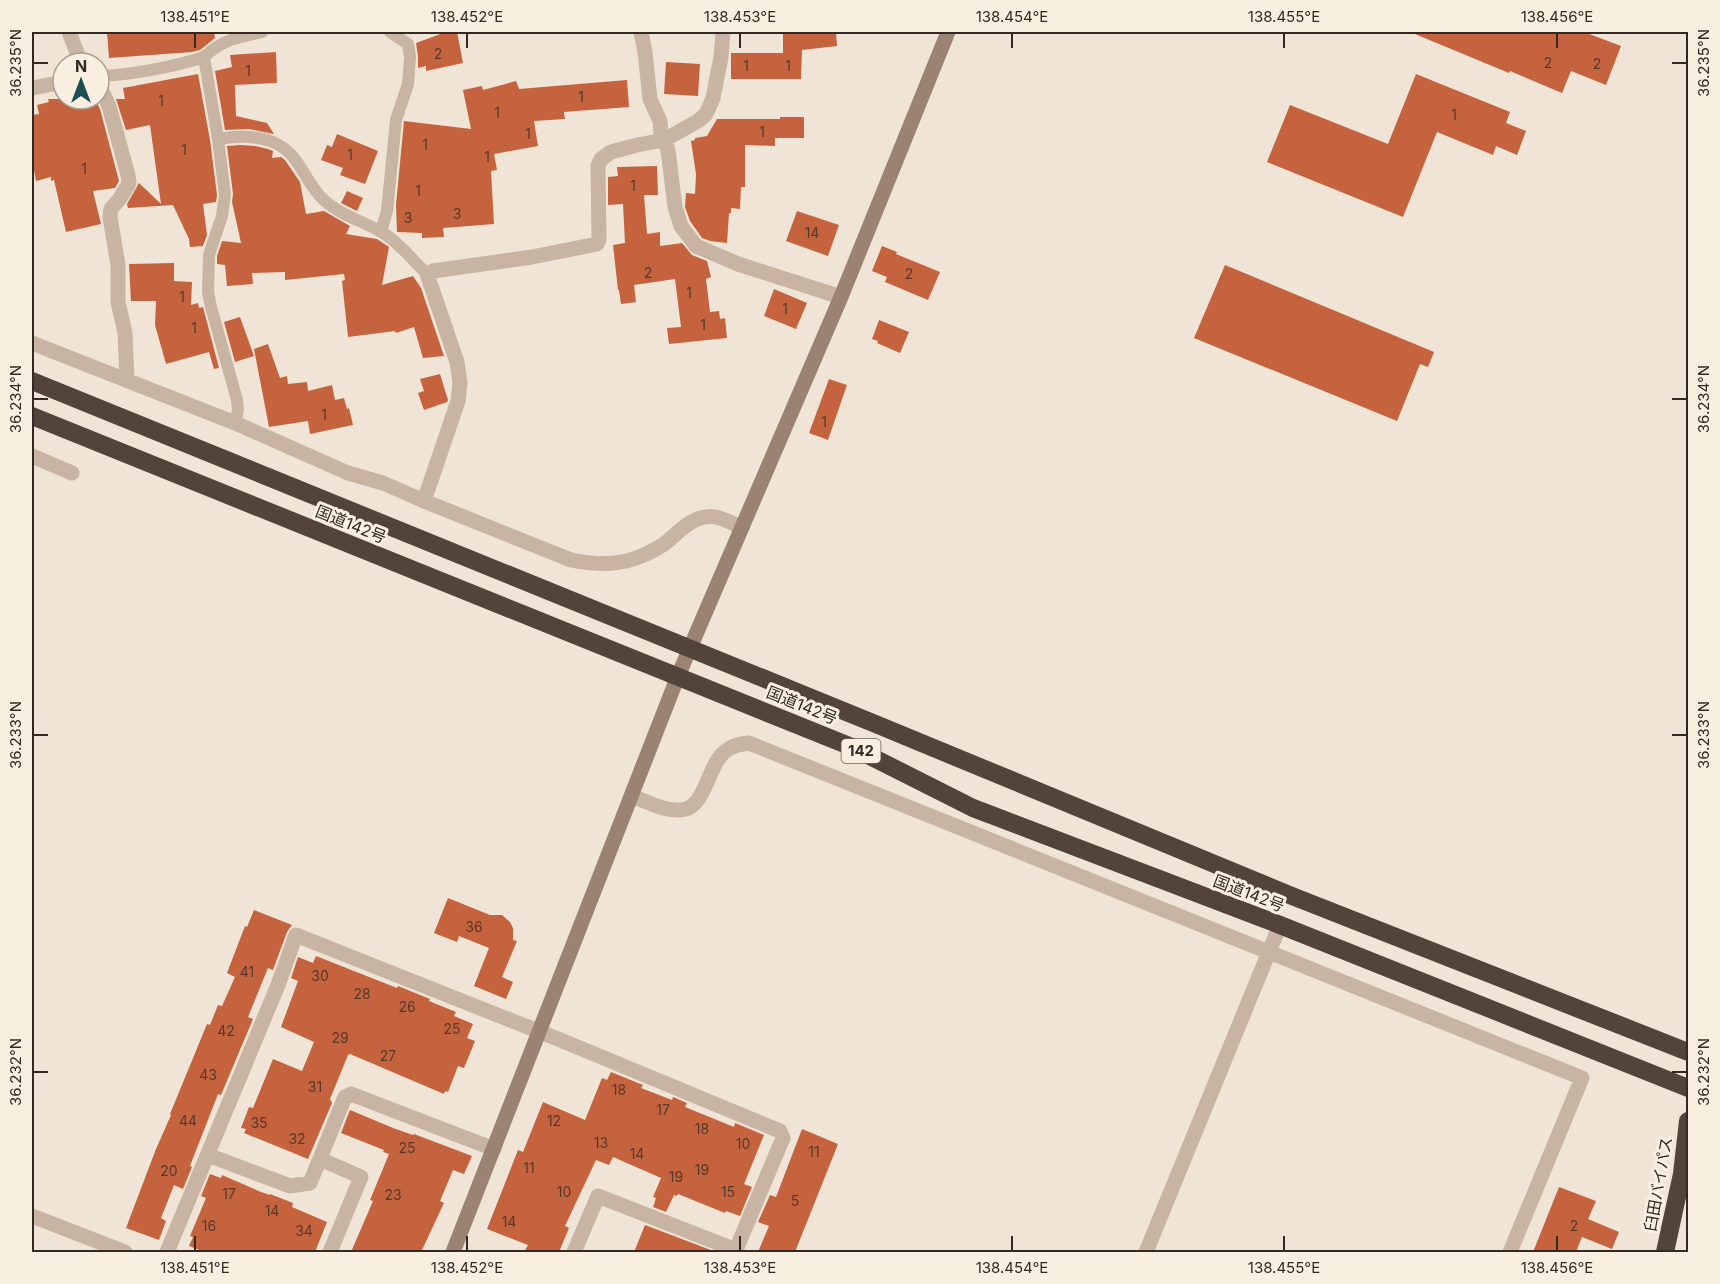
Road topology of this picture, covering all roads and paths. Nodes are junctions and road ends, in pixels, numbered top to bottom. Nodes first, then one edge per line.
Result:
1 (69, 32) edge
2 (261, 32) edge
3 (390, 32) edge
4 (641, 32) edge
5 (723, 32) edge
6 (948, 32) edge
7 (76, 51) edge
8 (204, 57) junction
9 (111, 75) edge
10 (51, 84) edge
11 (32, 88) edge
12 (110, 111) edge
13 (218, 139) junction
14 (664, 140) junction
15 (381, 232) junction
16 (427, 274) junction
17 (841, 297) junction
18 (32, 343) edge
19 (127, 380) junction
20 (32, 381) edge
21 (32, 416) edge
22 (235, 423) junction
23 (32, 456) edge
24 (72, 473) dead end
25 (424, 501) junction
26 (742, 528) junction
27 (690, 649) junction
28 (678, 676) junction
29 (632, 796) junction
30 (1280, 925) junction
31 (1268, 952) junction
32 (540, 1032) junction
33 (1689, 1052) edge
34 (1689, 1088) edge
35 (1689, 1121) edge
36 (494, 1149) junction
37 (208, 1155) junction
38 (320, 1159) junction
39 (32, 1216) edge
40 (735, 1251) edge
41 (124, 1252) edge
42 (167, 1252) edge
43 (330, 1252) edge
44 (453, 1252) edge
45 (574, 1252) edge
46 (1146, 1252) edge
47 (1510, 1252) edge
48 (1665, 1252) edge

1 - 7 street
2 - 8 lane
3 - 15 lane
4 - 14 street
5 - 14 street
6 - 17 street
8 - 9 lane
8 - 13 lane
10 - 11 street
12 - 19 street
13 - 15 lane
13 - 22 lane
14 - 16 street
14 - 17 street
15 - 16 lane
16 - 25 street
17 - 26 street
18 - 19 street
19 - 22 street
20 - 27 highway, 国道142号 / 142
21 - 28 highway, 国道142号 / 142
22 - 25 street
23 - 24 street
25 - 26 street
26 - 27 street
27 - 28 street
27 - 33 highway, 国道142号 / 142
28 - 29 street
28 - 30 highway, 国道142号 / 142
29 - 31 street
29 - 32 street
30 - 31 street
30 - 34 highway, 国道142号 / 142
31 - 46 street
31 - 47 street
32 - 36 street
32 - 37 street
32 - 40 street
35 - 48 highway, 臼田バイパス
36 - 38 street
36 - 44 street
37 - 38 street
37 - 42 street
38 - 43 street
39 - 41 street
40 - 45 street

